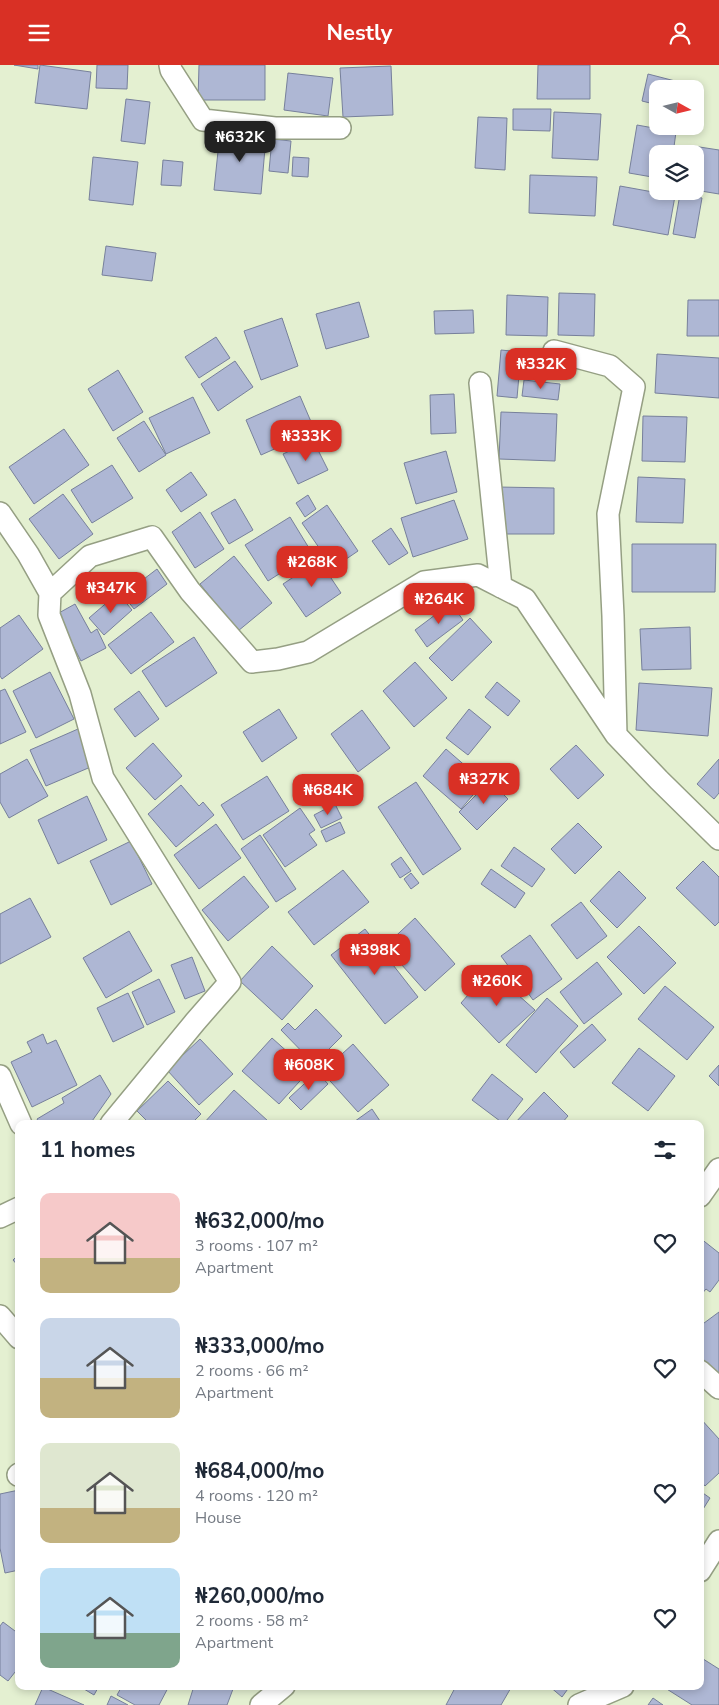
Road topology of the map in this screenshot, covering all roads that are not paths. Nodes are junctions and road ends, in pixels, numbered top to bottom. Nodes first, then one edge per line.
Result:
1 (170, 65) edge
2 (340, 128) dead end
3 (554, 351) dead end
4 (480, 383) dead end
5 (0, 513) edge
6 (501, 587) junction
7 (50, 593) junction
8 (616, 735) junction
9 (719, 839) edge
10 (0, 1076) edge
11 (19, 1120) edge
12 (120, 1120) edge
13 (719, 1169) edge
14 (704, 1190) edge
15 (15, 1210) edge
16 (0, 1217) edge
17 (0, 1316) edge
18 (15, 1333) edge
19 (704, 1375) edge
20 (719, 1388) edge
21 (719, 1541) edge
22 (704, 1565) edge
23 (279, 1690) edge
24 (614, 1690) edge
25 (261, 1705) edge
26 (579, 1705) edge

1 - 2 street
3 - 8 street
4 - 6 street
5 - 7 street
6 - 7 street
6 - 8 street
7 - 12 street
8 - 9 street
10 - 11 street
13 - 14 street
15 - 16 street
17 - 18 street
19 - 20 street
21 - 22 street
23 - 25 street
24 - 26 street

